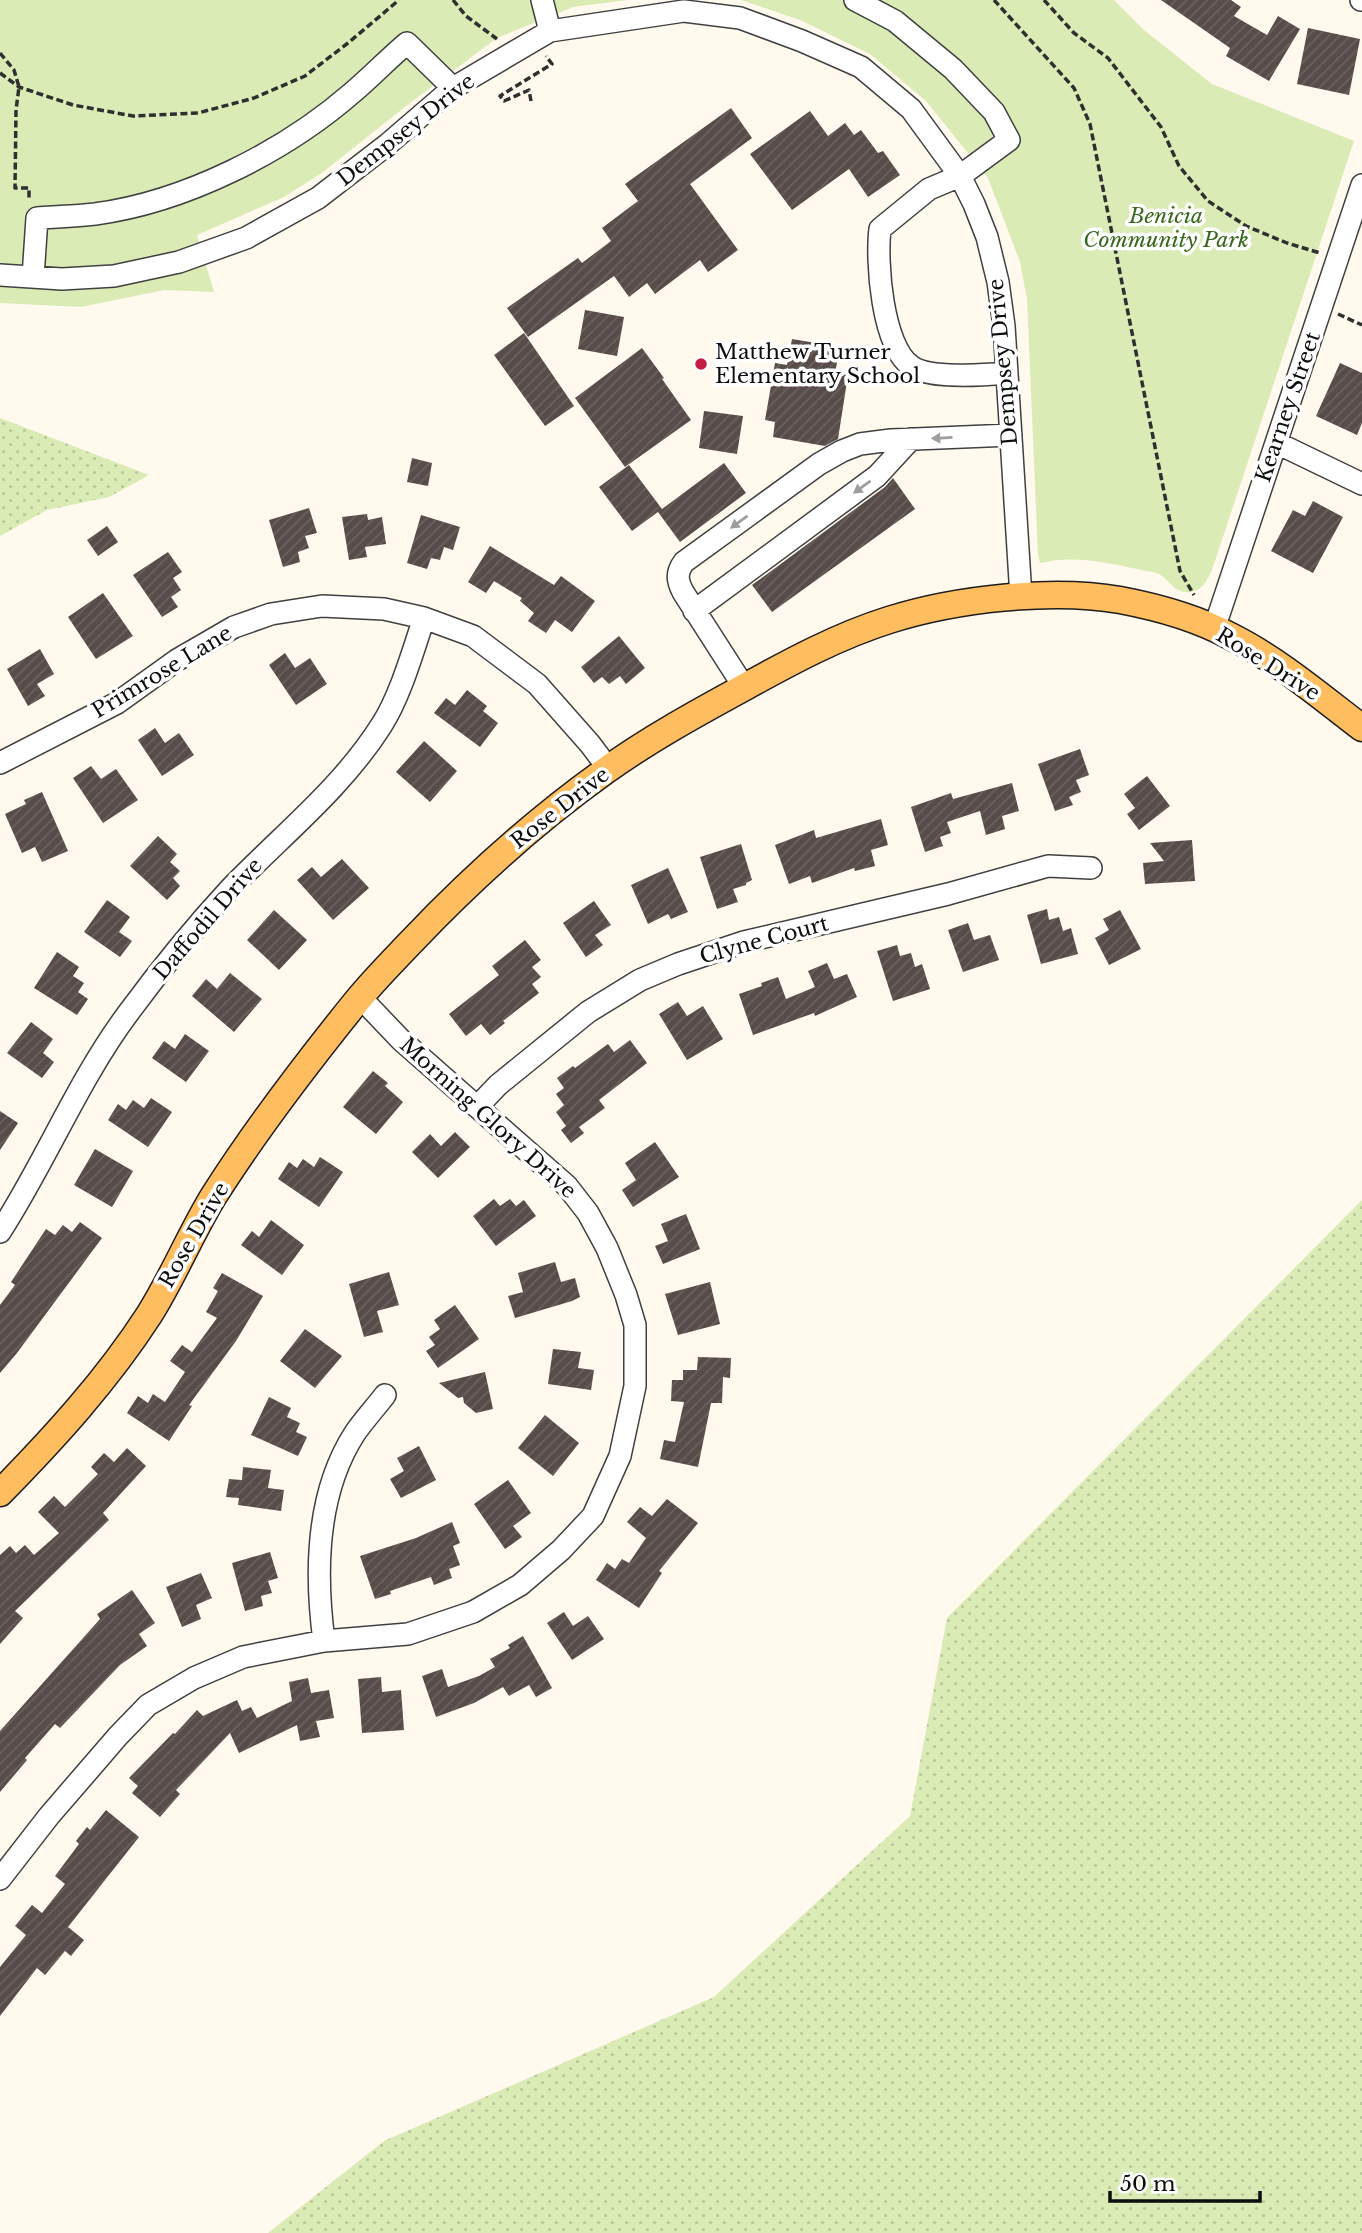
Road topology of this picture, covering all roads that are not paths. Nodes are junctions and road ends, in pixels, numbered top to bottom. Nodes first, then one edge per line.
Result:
1 (542, 0) edge
2 (855, 0) edge
3 (550, 32) junction
4 (453, 88) junction
5 (960, 176) junction
6 (1362, 185) edge
7 (0, 275) edge
8 (33, 277) junction
9 (1006, 373) junction
10 (1011, 435) junction
11 (911, 439) junction
12 (1277, 443) junction
13 (1362, 484) edge
14 (1021, 597) junction
15 (694, 611) junction
16 (424, 618) junction
17 (1214, 629) junction
18 (744, 687) junction
19 (1362, 729) edge
20 (0, 763) edge
21 (608, 768) junction
22 (1091, 868) dead end
23 (360, 997) junction
24 (478, 1106) junction
25 (0, 1232) edge
26 (384, 1395) dead end
27 (0, 1493) edge
28 (324, 1641) junction
29 (0, 1879) edge

1 - 3 street
2 - 5 street
3 - 4 street, Dempsey Drive
3 - 5 street, Dempsey Drive
4 - 8 street, Dempsey Drive
4 - 8 street
5 - 9 street, Dempsey Drive
5 - 9 street
6 - 12 street, Kearney Street
7 - 8 street, Dempsey Drive
9 - 10 street, Dempsey Drive
10 -> 11 street
10 - 14 street, Dempsey Drive
11 -> 15 street
11 -> 15 street
12 - 13 street
12 - 17 street, Kearney Street
14 - 17 main road, Rose Drive
14 - 18 main road, Rose Drive
15 - 18 street
16 - 20 street, Primrose Lane
16 - 21 street, Primrose Lane
16 - 25 street, Daffodil Drive
17 - 19 main road, Rose Drive
18 - 21 main road, Rose Drive
21 - 23 main road, Rose Drive
22 - 24 street, Clyne Court
23 - 24 street, Morning Glory Drive
23 - 27 main road, Rose Drive
24 - 28 street, Morning Glory Drive
26 - 28 street
28 - 29 street, Morning Glory Drive

